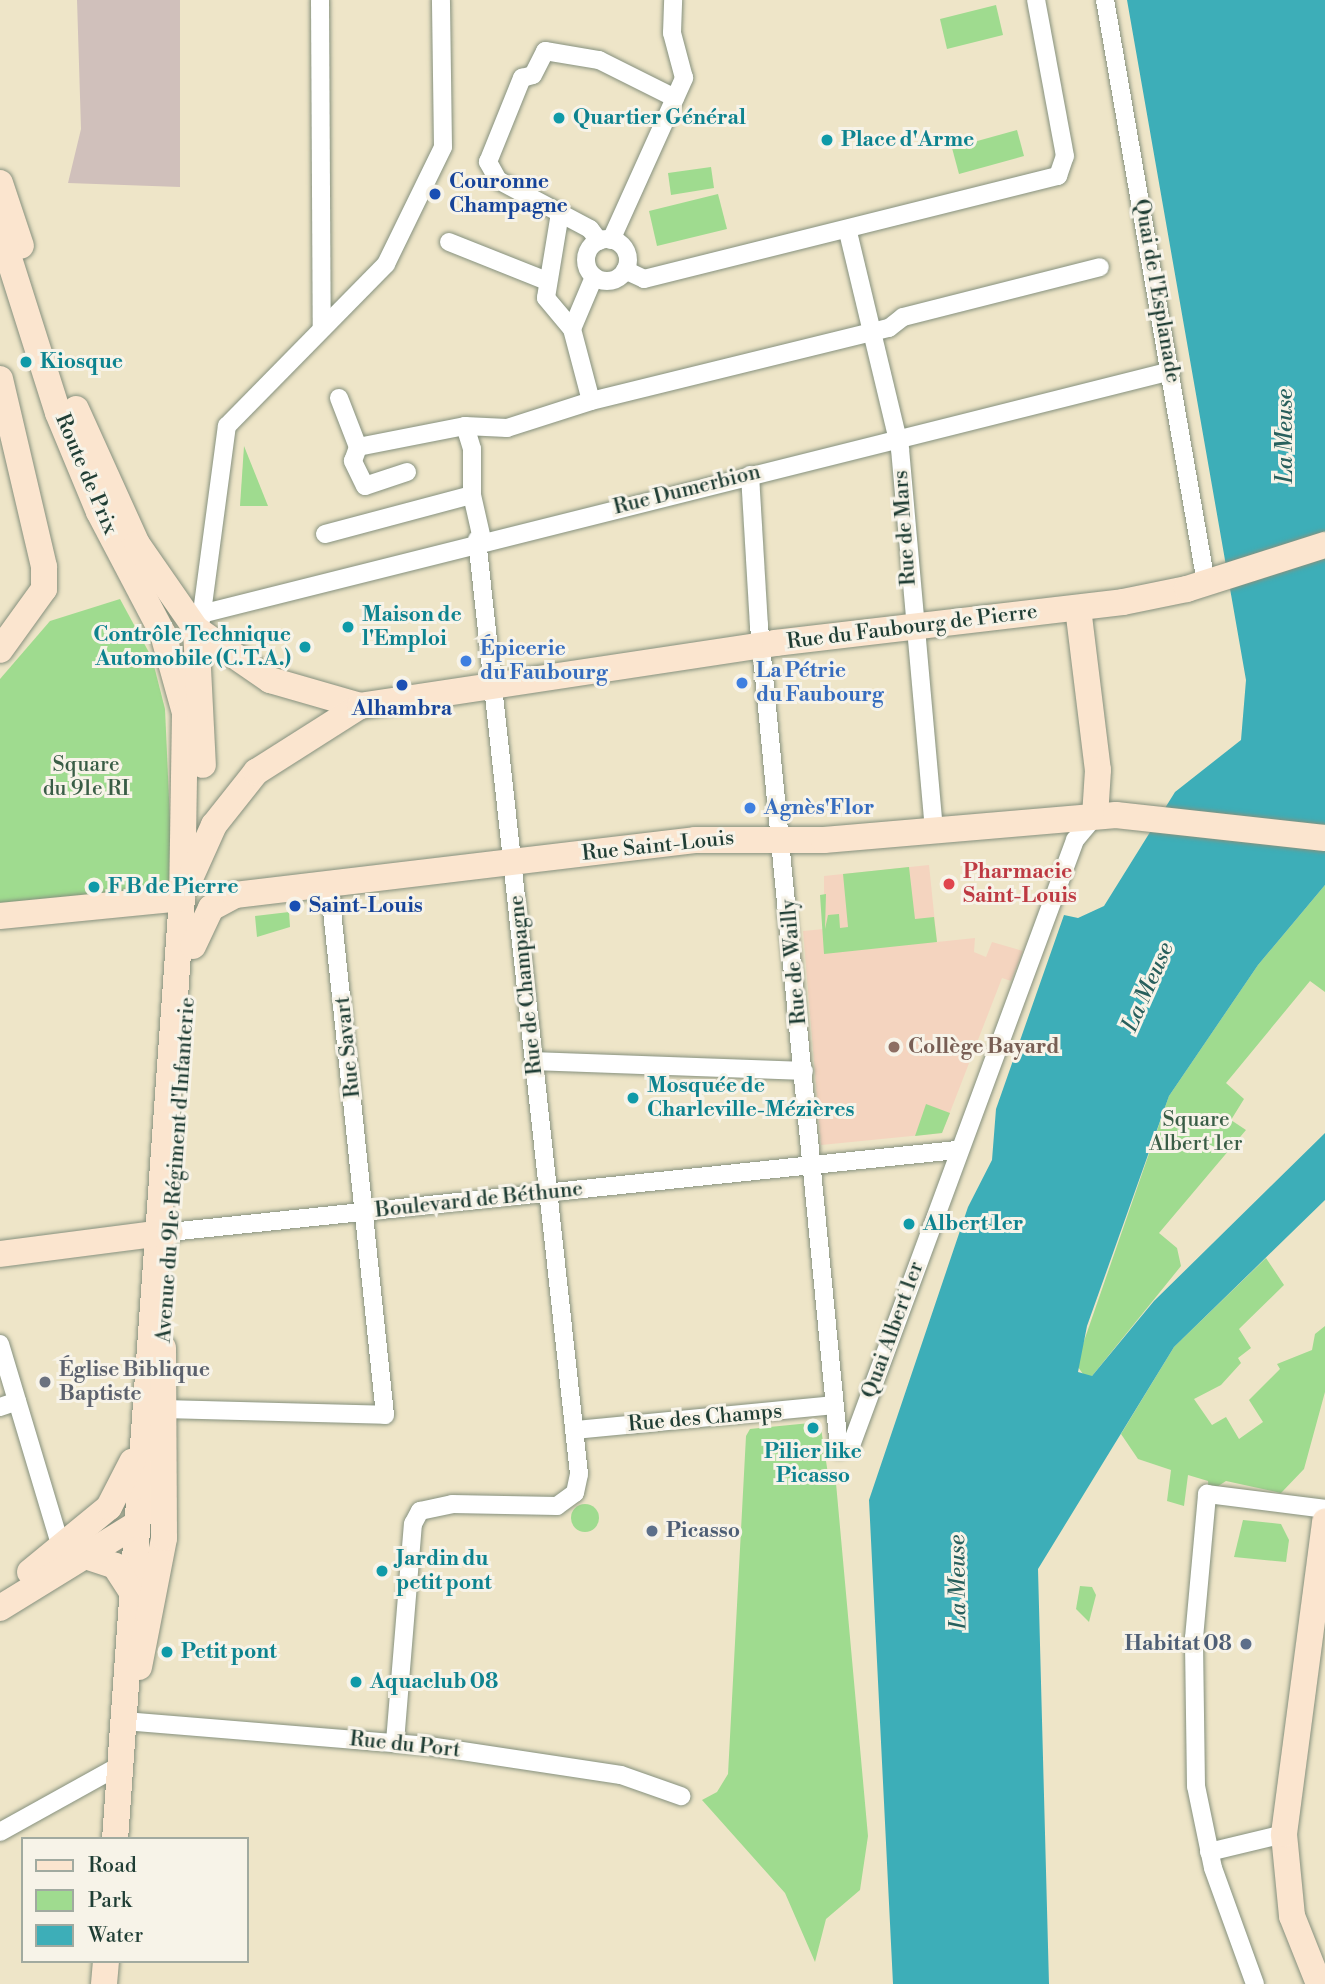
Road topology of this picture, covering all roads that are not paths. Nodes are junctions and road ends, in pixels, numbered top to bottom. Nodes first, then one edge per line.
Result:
1 (320, 0) edge
2 (442, 0) edge
3 (673, 0) edge
4 (1036, 0) edge
5 (1105, 0) edge
6 (675, 98) junction
7 (2, 206) edge
8 (559, 213) junction
9 (848, 232) junction
10 (605, 240) junction
11 (449, 242) dead end
12 (1100, 267) dead end
13 (625, 270) junction
14 (594, 276) junction
15 (547, 281) junction
16 (322, 328) junction
17 (572, 329) junction
18 (872, 332) junction
19 (1171, 370) junction
20 (0, 379) edge
21 (339, 398) dead end
22 (591, 401) junction
23 (466, 426) junction
24 (897, 436) junction
25 (358, 447) junction
26 (407, 472) dead end
27 (750, 475) junction
28 (471, 495) junction
29 (326, 534) dead end
30 (480, 539) junction
31 (1325, 545) edge
32 (130, 569) junction
33 (1206, 583) junction
34 (1078, 608) junction
35 (200, 621) junction
36 (911, 626) junction
37 (762, 646) junction
38 (0, 650) edge
39 (495, 690) junction
40 (191, 705) junction
41 (360, 706) junction
42 (1095, 816) junction
43 (934, 829) junction
44 (1325, 838) edge
45 (783, 840) junction
46 (198, 860) junction
47 (513, 862) junction
48 (329, 882) junction
49 (182, 898) junction
50 (0, 916) edge
51 (193, 946) junction
52 (534, 1061) junction
53 (804, 1071) junction
54 (957, 1150) junction
55 (813, 1165) junction
56 (549, 1193) junction
57 (366, 1212) junction
58 (162, 1233) junction
59 (0, 1254) edge
60 (0, 1344) edge
61 (8, 1404) edge
62 (834, 1405) junction
63 (163, 1409) junction
64 (575, 1430) junction
65 (140, 1440) junction
66 (839, 1449) joint
67 (165, 1455) junction
68 (1325, 1509) edge
69 (93, 1522) junction
70 (135, 1525) junction
71 (1324, 1536) edge
72 (71, 1550) junction
73 (131, 1591) junction
74 (0, 1599) edge
75 (0, 1608) edge
76 (152, 1611) junction
77 (125, 1715) junction
78 (395, 1742) junction
79 (121, 1765) junction
80 (681, 1796) dead end
81 (0, 1832) edge
82 (1284, 1834) junction
83 (115, 1837) edge
84 (1209, 1852) junction
85 (106, 1963) edge
86 (104, 1984) edge
87 (1255, 1984) edge
88 (1319, 1984) edge

1 - 16 street
2 - 16 street
3 - 6 street
4 - 9 street
5 - 19 street, Quai de l'Esplanade
6 - 8 street
6 - 10 street
7 - 32 main road, Route de Prix
7 - 35 main road, Route de Prix
8 - 10 street
8 - 15 street
9 - 13 street
9 - 18 street, Rue de Mars
10 - 13 street
10 - 14 street
11 - 15 street
12 - 18 street
13 - 14 street
14 - 17 street
15 - 17 street
16 - 35 street
17 - 22 street
18 - 22 street
18 - 24 street, Rue de Mars
19 - 24 street, Rue Dumerbion
19 - 33 street, Quai de l'Esplanade
20 - 38 main road
21 - 25 street
22 - 23 street
23 - 25 street
23 - 28 street, Rue de Champagne
24 - 27 street, Rue Dumerbion
24 - 36 street, Rue de Mars
25 - 26 street
27 - 30 street, Rue Dumerbion
27 - 37 street, Rue de Wailly
28 - 29 street
28 - 30 street, Rue de Champagne
30 - 35 street, Rue Dumerbion
30 - 39 street, Rue de Champagne
31 - 33 main road, Rue du Faubourg de Pierre
32 - 35 main road
32 - 40 main road, Route de Prix
33 - 34 main road, Rue du Faubourg de Pierre
34 - 36 main road, Rue du Faubourg de Pierre
34 - 42 main road
35 - 40 main road, Route de Prix
35 - 41 main road, Route de Prix
36 - 37 main road, Rue du Faubourg de Pierre
36 - 43 street, Rue de Mars
37 - 39 main road, Rue du Faubourg de Pierre
37 - 45 street, Rue de Wailly
39 - 41 main road, Avenue du 91e Régiment d'Infanterie
39 - 47 street, Rue de Champagne
40 - 46 main road, Avenue du 91e Régiment d'Infanterie
40 - 49 main road, Avenue du 91e Régiment d'Infanterie
41 - 46 main road, Avenue du 91e Régiment d'Infanterie
42 - 43 main road, Rue Saint-Louis
42 - 44 main road, Rue Saint-Louis
42 - 54 street, Quai Albert 1er
43 - 45 main road, Rue Saint-Louis
45 - 47 main road, Rue Saint-Louis
45 - 53 street, Rue de Wailly
46 - 49 main road, Avenue du 91e Régiment d'Infanterie
46 - 51 main road, Avenue du 91e Régiment d'Infanterie
47 - 48 main road, Rue Saint-Louis
47 - 52 street, Rue de Champagne
48 - 51 main road, Rue Saint-Louis
48 - 57 street, Rue Savart
49 - 50 main road
49 - 58 main road, Avenue du 91e Régiment d'Infanterie
51 - 58 main road, Avenue du 91e Régiment d'Infanterie
52 - 53 street
52 - 56 street, Rue de Champagne
53 - 55 street, Rue de Wailly
54 - 55 street, Boulevard de Béthune
54 - 66 street, Quai Albert 1er
55 - 56 street, Boulevard de Béthune
55 - 62 street, Rue de Wailly
56 - 57 street, Boulevard de Béthune
56 - 64 street, Rue de Champagne
57 - 58 street, Boulevard de Béthune
57 - 63 street, Rue Savart
58 - 59 main road, Boulevard de Béthune
58 - 63 main road, Avenue du 91e Régiment d'Infanterie
58 - 65 main road, Avenue du 91e Régiment d'Infanterie
60 - 61 street
61 - 72 street
62 - 64 street, Rue des Champs
62 - 66 street, Rue de Wailly
63 - 67 main road, Avenue du 91e Régiment d'Infanterie
64 - 78 street, Rue de Champagne
65 - 69 main road
65 - 70 main road, Avenue du 91e Régiment d'Infanterie
67 - 70 main road
67 - 76 main road, Avenue du 91e Régiment d'Infanterie
68 - 84 street
69 - 70 main road
69 - 72 main road
70 - 72 main road
70 - 73 main road, Avenue du 91e Régiment d'Infanterie
70 - 76 main road
71 - 82 main road
72 - 73 main road
72 - 74 main road
72 - 75 main road
73 - 77 main road, Avenue du 91e Régiment d'Infanterie
76 - 77 main road
77 - 78 street, Rue du Port
77 - 79 main road
78 - 80 street, Rue du Port
79 - 81 street
79 - 83 main road
82 - 84 street
82 - 88 main road
84 - 87 street
85 - 86 main road

